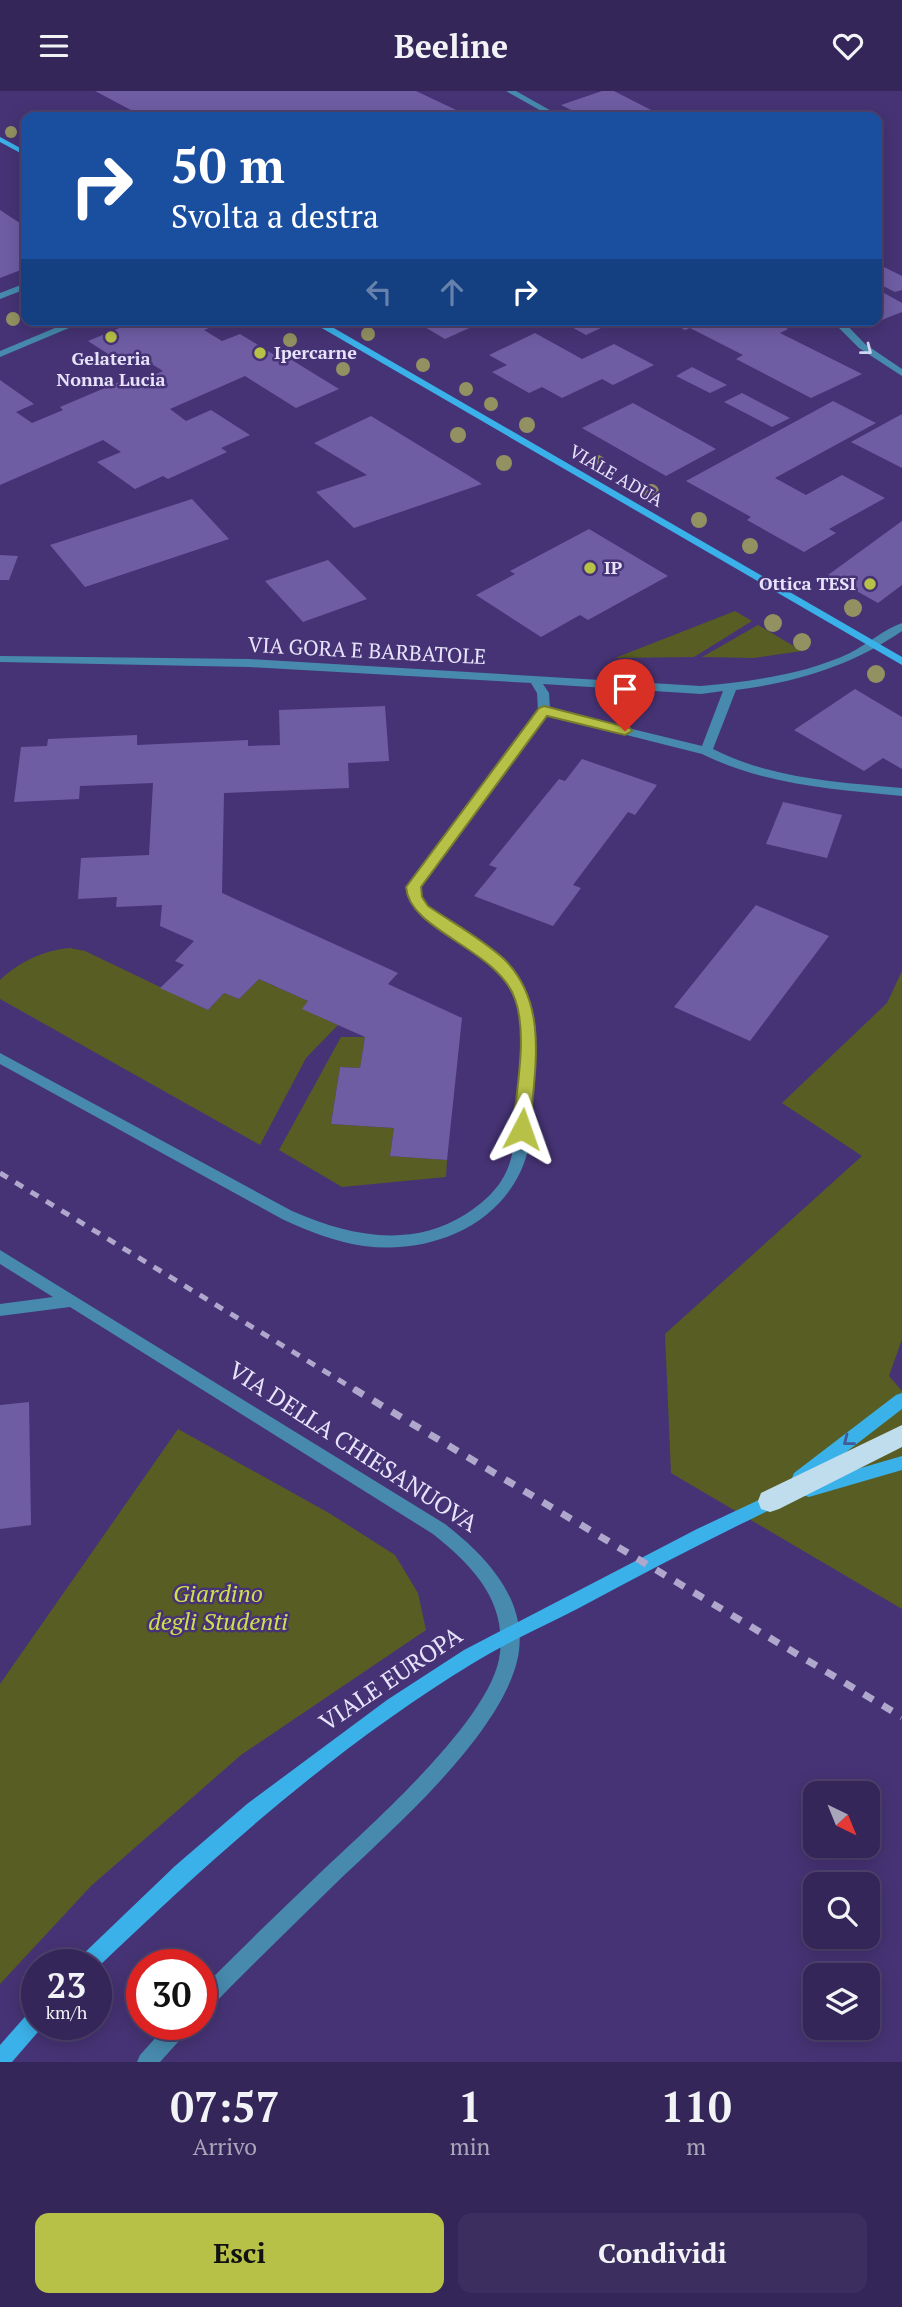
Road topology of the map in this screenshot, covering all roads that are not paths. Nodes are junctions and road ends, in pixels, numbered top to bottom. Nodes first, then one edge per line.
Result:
1 (510, 91) edge
2 (549, 112) edge
3 (0, 139) edge
4 (21, 151) edge
5 (21, 288) edge
6 (0, 296) edge
7 (68, 326) edge
8 (323, 326) edge
9 (842, 326) edge
10 (0, 354) edge
11 (902, 373) edge
12 (902, 626) edge
13 (874, 646) junction
14 (0, 659) edge
15 (902, 662) edge
16 (535, 681) junction
17 (731, 687) junction
18 (544, 711) junction
19 (706, 751) junction
20 (902, 792) edge
21 (0, 1058) edge
22 (0, 1256) edge
23 (70, 1301) junction
24 (0, 1310) edge
25 (902, 1400) edge
26 (902, 1435) edge
27 (902, 1463) edge
28 (770, 1501) junction
29 (103, 1949) edge
30 (217, 1987) edge
31 (21, 2036) edge
32 (167, 2040) edge
33 (0, 2060) edge
34 (147, 2062) edge

1 - 2 street
3 - 4 main road
5 - 6 street
7 - 10 street
8 - 13 main road, VIALE ADUA
9 -> 11 street
12 - 13 street, VIA GORA E BARBATOLE
13 - 15 main road, VIALE ADUA
13 - 17 street, VIA GORA E BARBATOLE
14 - 16 street, VIA GORA E BARBATOLE
16 - 17 street, VIA GORA E BARBATOLE
16 - 18 street
17 - 19 street
18 - 19 street
18 - 21 street
19 - 20 street
22 - 23 street, VIA DELLA CHIESANUOVA
23 - 24 street
23 - 30 street, VIA DELLA CHIESANUOVA
25 -> 28 main road, VIALE EUROPA
26 - 28 highway
27 - 28 main road, VIALE EUROPA
28 - 29 main road, VIALE EUROPA
31 - 33 main road
32 - 34 street

